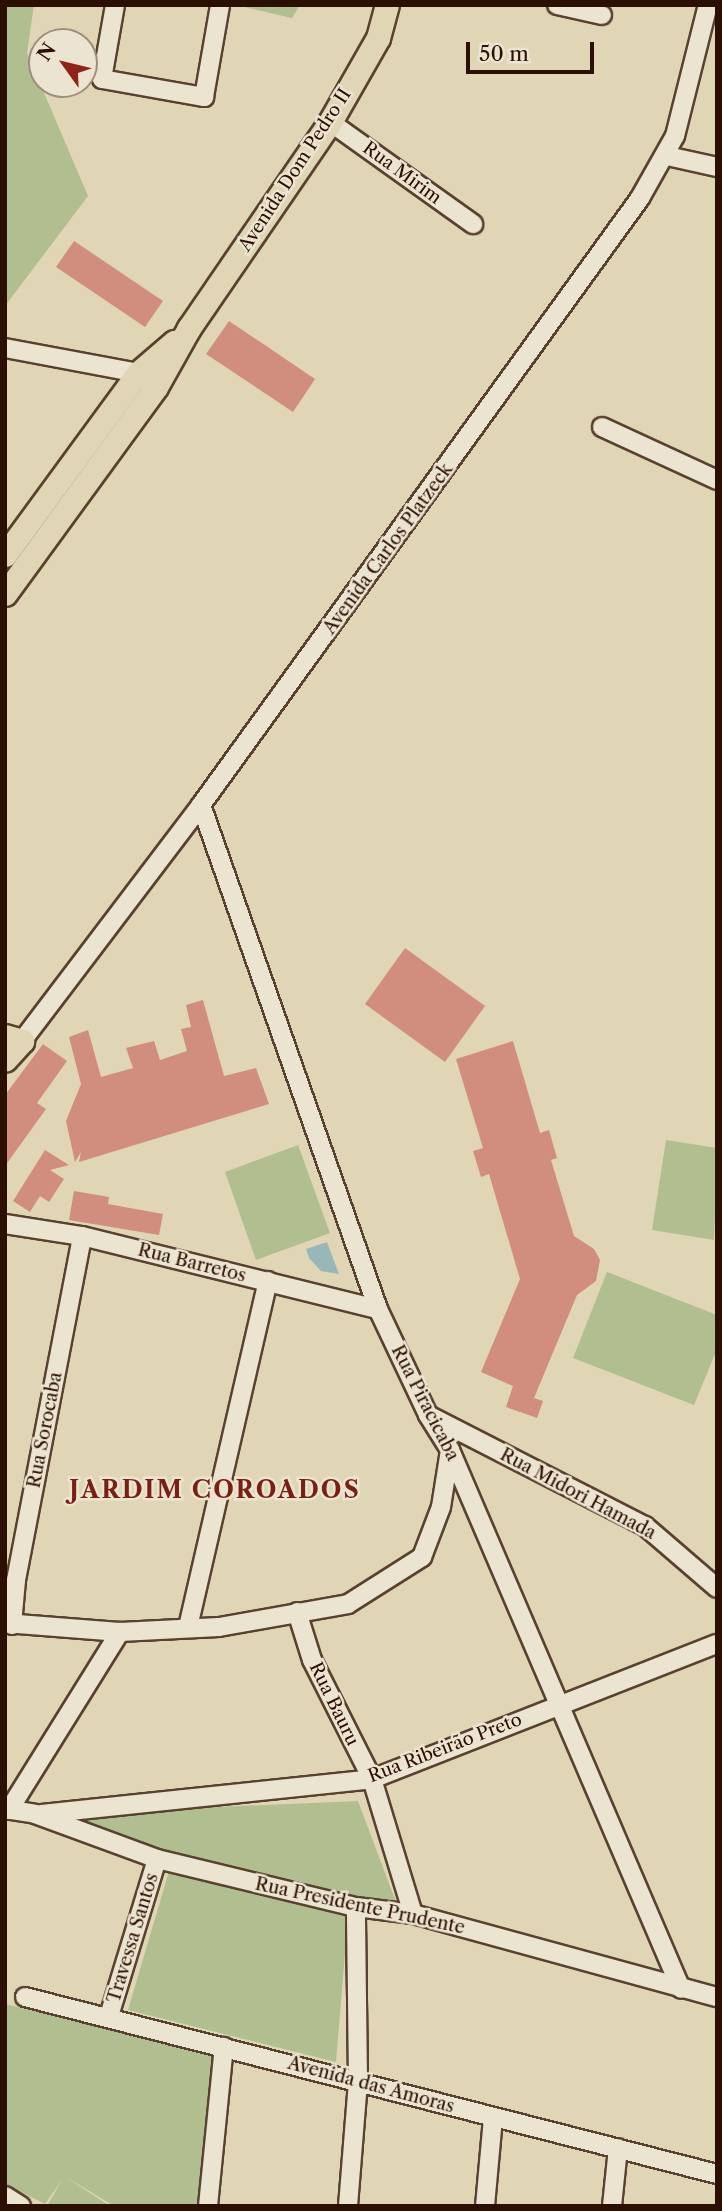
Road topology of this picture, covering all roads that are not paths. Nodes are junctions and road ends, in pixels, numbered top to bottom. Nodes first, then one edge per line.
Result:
1 (115, 5) edge
2 (220, 5) edge
3 (387, 5) edge
4 (556, 5) edge
5 (708, 5) edge
6 (602, 15) dead end
7 (330, 122) junction
8 (667, 156) junction
9 (717, 167) edge
10 (473, 224) dead end
11 (5, 348) edge
12 (147, 380) junction
13 (602, 427) dead end
14 (717, 480) edge
15 (5, 555) edge
16 (5, 594) edge
17 (201, 805) junction
18 (14, 1039) edge
19 (5, 1060) edge
20 (5, 1224) edge
21 (82, 1236) junction
22 (268, 1281) junction
23 (378, 1309) junction
24 (428, 1415) junction
25 (450, 1450) junction
26 (717, 1588) edge
27 (297, 1612) junction
28 (8, 1624) edge
29 (188, 1627) junction
30 (120, 1632) junction
31 (717, 1644) edge
32 (560, 1703) junction
33 (372, 1779) junction
34 (7, 1810) edge
35 (35, 1814) junction
36 (157, 1859) junction
37 (356, 1907) junction
38 (413, 1914) junction
39 (681, 1989) junction
40 (25, 1997) dead end
41 (717, 1997) edge
42 (109, 2016) junction
43 (224, 2047) junction
44 (358, 2081) junction
45 (493, 2118) junction
46 (618, 2148) junction
47 (717, 2174) edge
48 (5, 2196) edge
49 (21, 2206) edge
50 (208, 2206) edge
51 (348, 2206) edge
52 (485, 2206) edge
53 (612, 2206) edge

1 - 2 street
3 - 7 main road, Avenida Dom Pedro II
4 - 6 street
5 - 8 street, Avenida Carlos Platzeck
7 - 10 street, Rua Mirim
7 - 12 main road, Avenida Dom Pedro II
8 - 9 street
8 - 17 street, Avenida Carlos Platzeck
11 - 12 street
12 - 15 main road, Avenida Dom Pedro II
12 - 16 main road, Avenida Dom Pedro II
13 - 14 street
17 - 18 street, Avenida Carlos Platzeck
17 - 23 street, Rua Piracicaba
18 - 19 main road, Avenida Carlos Platzeck
20 - 21 street, Rua Barretos
21 - 22 street, Rua Barretos
21 - 28 street, Rua Sorocaba
22 - 23 street, Rua Barretos
22 - 29 street
23 - 24 street, Rua Piracicaba
24 - 25 street, Rua Piracicaba
24 - 26 street, Rua Midori Hamada
25 - 27 street
25 - 32 street, Rua Piracicaba
27 - 29 street
27 - 33 street, Rua Bauru
28 - 30 street
29 - 30 street
30 - 34 street
31 - 32 street, Rua Ribeirão Preto
32 - 33 street, Rua Ribeirão Preto
32 - 39 street, Rua Piracicaba
33 - 35 street, Rua Ribeirão Preto
33 - 38 street, Rua Bauru
34 - 35 street, Rua Presidente Prudente
35 - 36 street, Rua Presidente Prudente
36 - 37 street, Rua Presidente Prudente
36 - 42 street, Travessa Santos
37 - 38 street, Rua Presidente Prudente
37 - 44 street
38 - 39 street, Rua Presidente Prudente
39 - 41 street, Rua Presidente Prudente
40 - 42 street, Avenida das Amoras
42 - 43 street, Avenida das Amoras
43 - 44 street, Avenida das Amoras
43 - 50 street
44 - 45 street, Avenida das Amoras
44 - 51 street
45 - 46 street, Avenida das Amoras
45 - 52 street
46 - 47 street, Avenida das Amoras
46 - 53 street
48 - 49 street

